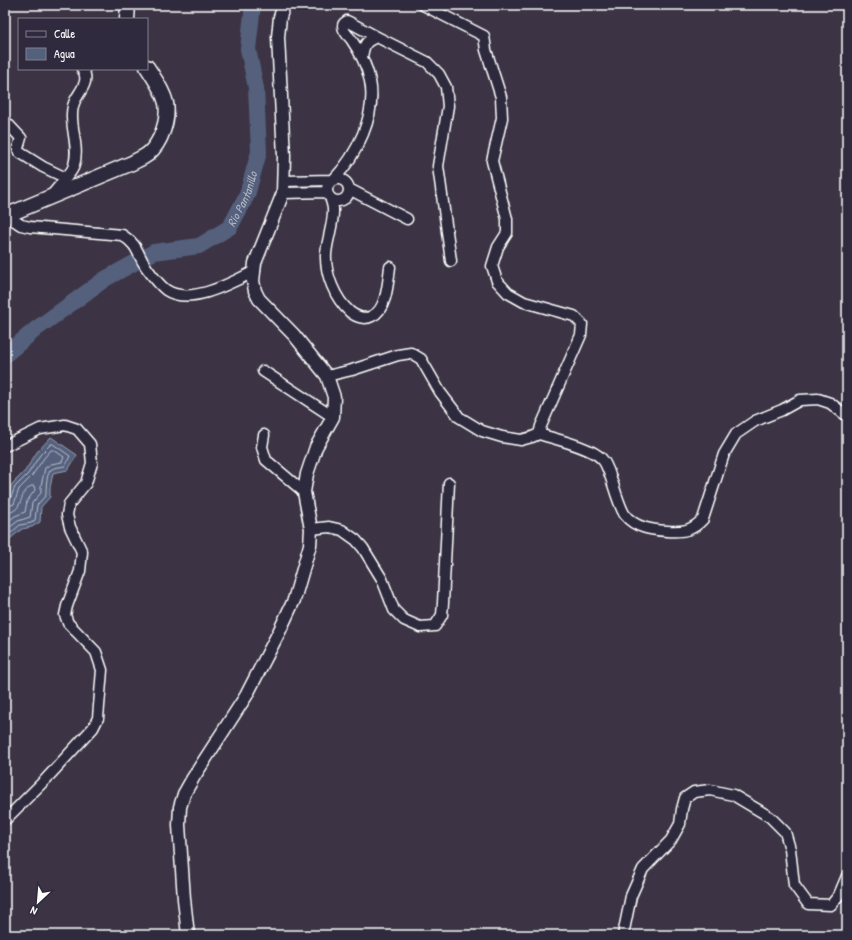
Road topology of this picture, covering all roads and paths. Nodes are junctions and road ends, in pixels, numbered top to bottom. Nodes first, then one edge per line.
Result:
1 (128, 5) edge
2 (284, 5) edge
3 (423, 5) edge
4 (127, 18) edge
5 (377, 37) junction
6 (362, 57) junction
7 (148, 69) edge
8 (83, 70) edge
9 (5, 121) edge
10 (344, 169) junction
11 (66, 178) junction
12 (333, 180) junction
13 (283, 187) junction
14 (349, 192) junction
15 (328, 195) junction
16 (50, 197) junction
17 (333, 209) junction
18 (6, 216) edge
19 (407, 219) dead end
20 (451, 261) dead end
21 (390, 267) dead end
22 (253, 272) junction
23 (263, 371) dead end
24 (327, 376) junction
25 (847, 416) edge
26 (333, 417) junction
27 (539, 434) junction
28 (264, 435) dead end
29 (5, 446) edge
30 (449, 483) dead end
31 (304, 492) junction
32 (311, 529) junction
33 (5, 820) edge
34 (847, 876) edge
35 (188, 935) edge
36 (623, 935) edge

1 - 4 main road
2 - 13 street
3 - 27 street
5 - 6 street
5 - 6 street
5 - 20 street
6 - 10 street
7 - 16 main road
8 - 11 street
9 - 11 street
10 - 12 street
10 - 14 street
11 - 16 street
12 - 13 street
12 - 14 street
12 - 15 street
13 - 15 street
13 - 22 street
14 - 15 street
14 - 17 street
14 - 19 street
15 - 17 street
16 - 18 main road
17 - 21 street
18 - 22 street
22 - 24 street
23 - 26 street
24 - 26 street
24 - 27 street
25 - 27 street
26 - 31 street
28 - 31 street
29 - 33 street
30 - 32 street
31 - 32 street
32 - 35 street
34 - 36 street

